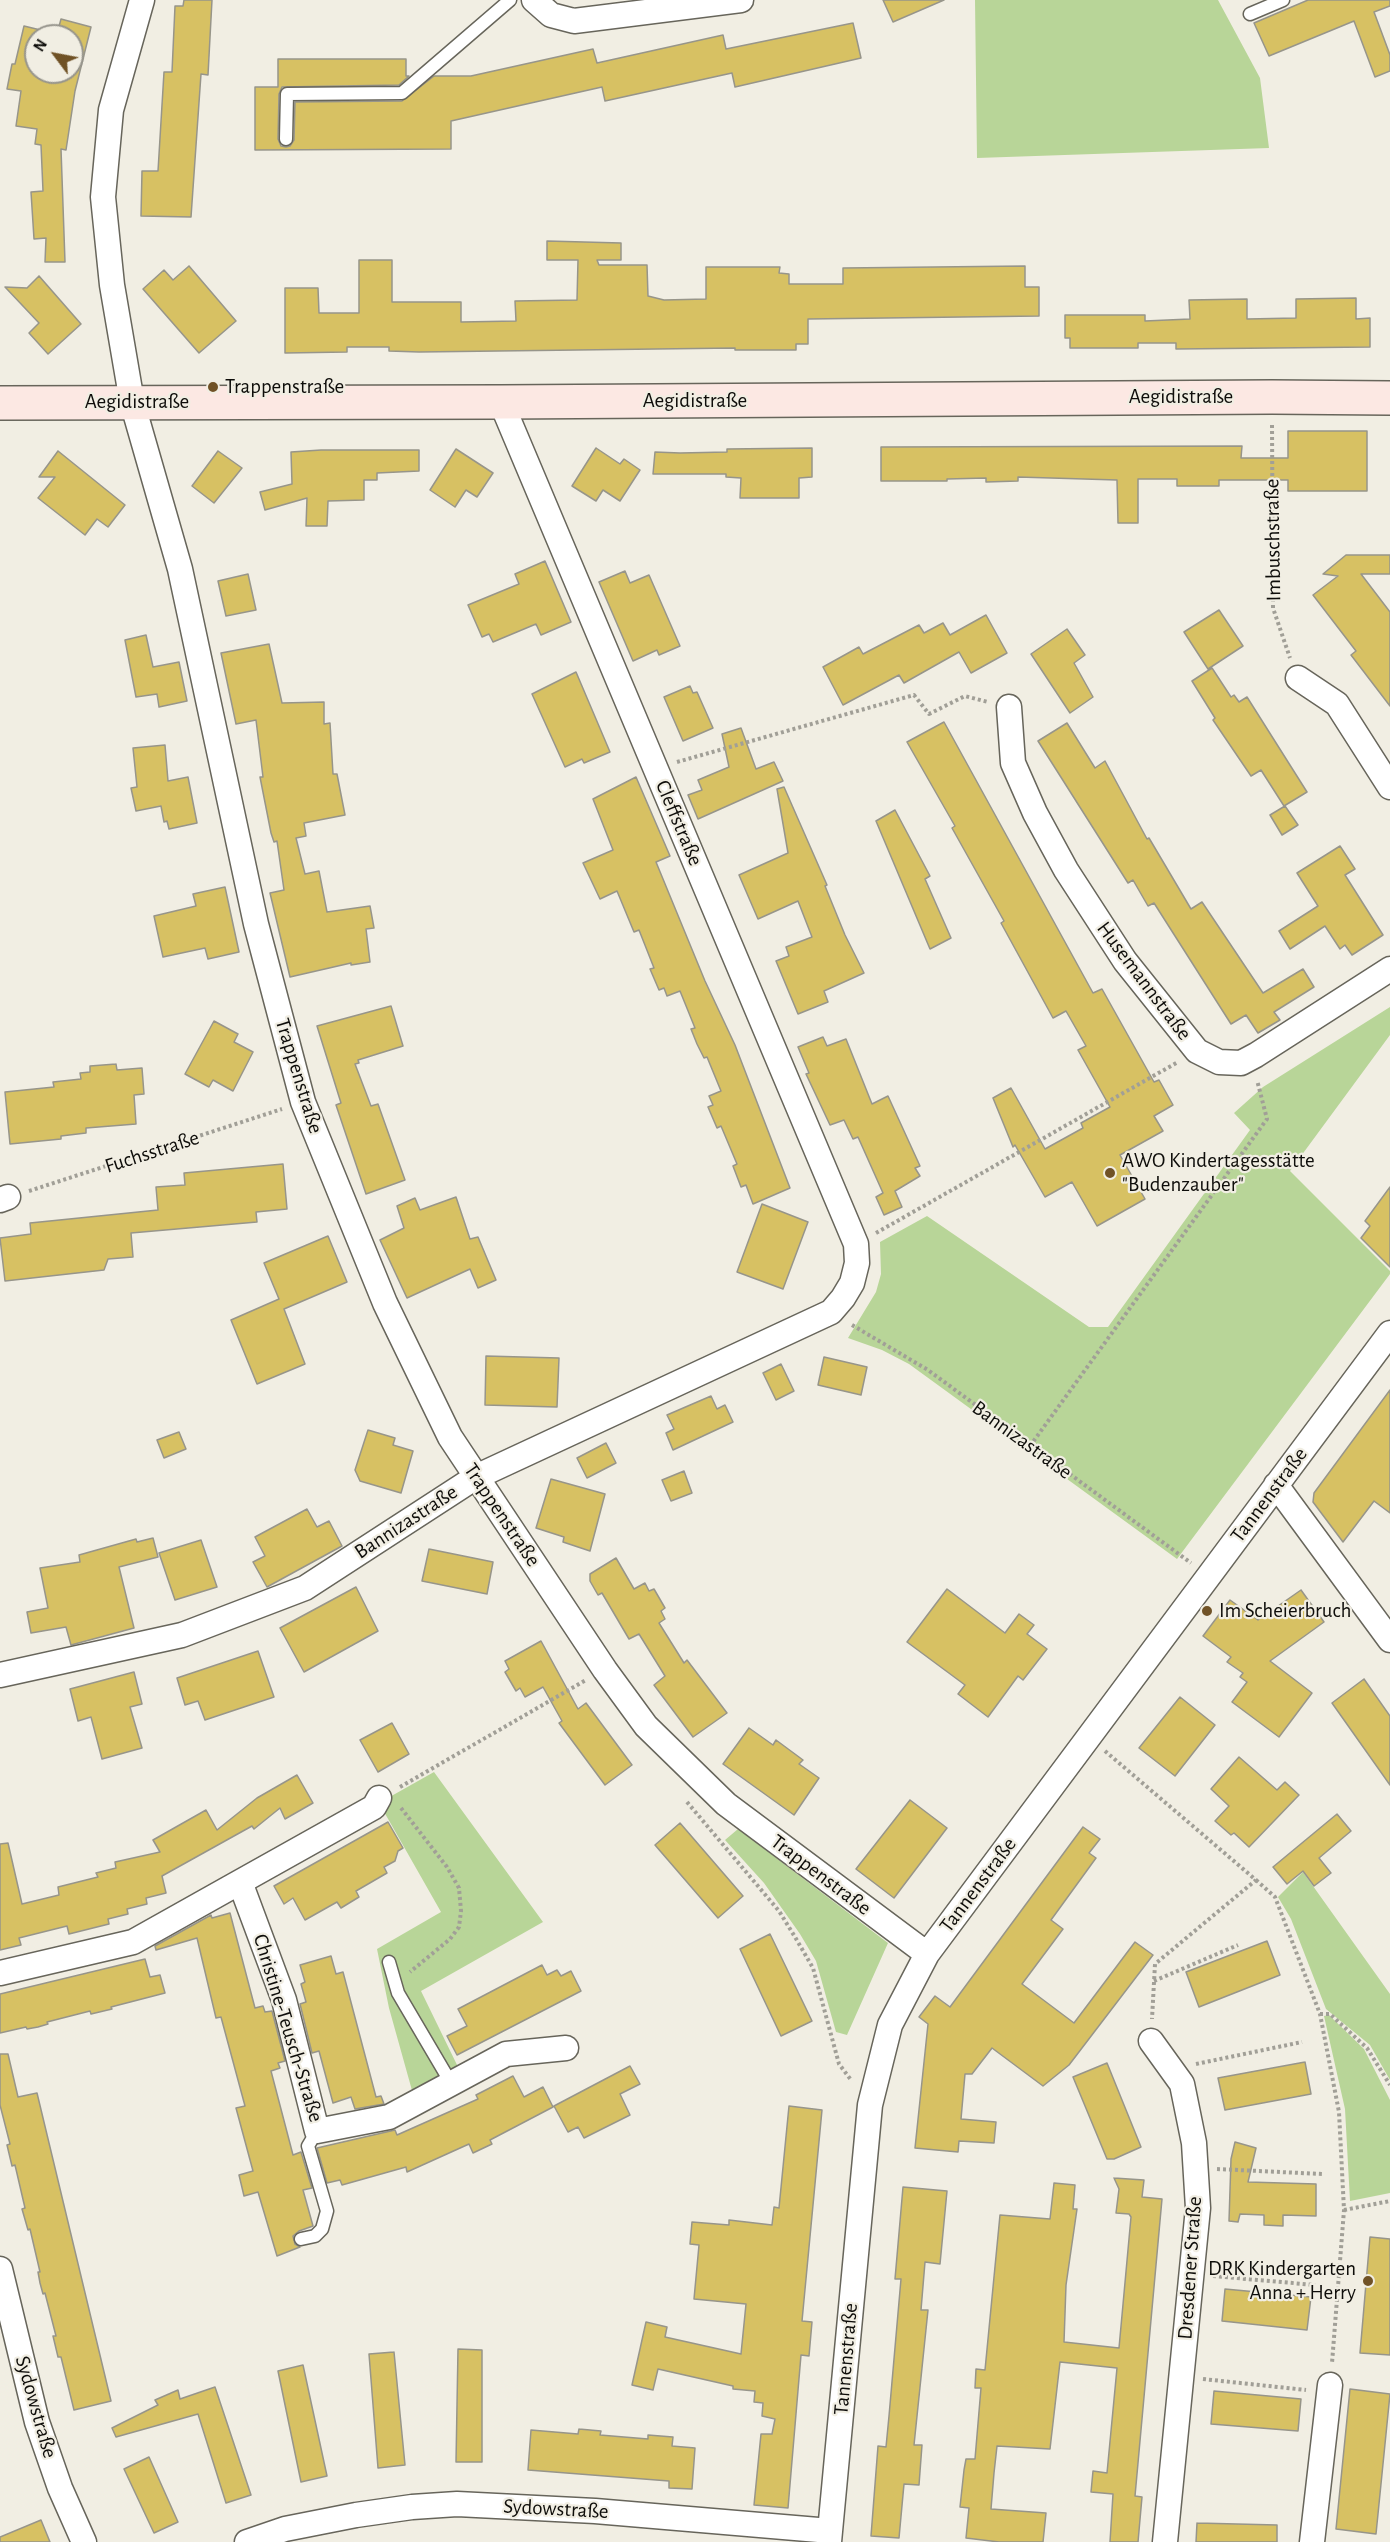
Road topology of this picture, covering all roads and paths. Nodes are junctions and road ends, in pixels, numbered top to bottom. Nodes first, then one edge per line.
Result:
1 (142, 0) edge
2 (510, 0) edge
3 (534, 0) edge
4 (741, 0) edge
5 (1283, 0) edge
6 (1250, 14) dead end
7 (286, 139) dead end
8 (1272, 397) junction
9 (1390, 398) edge
10 (0, 402) edge
11 (132, 402) junction
12 (501, 402) junction
13 (1298, 678) joint
14 (1009, 707) joint
15 (656, 768) junction
16 (1390, 787) edge
17 (1390, 969) edge
18 (1197, 1051) junction
19 (1256, 1055) junction
20 (303, 1102) junction
21 (4, 1199) edge
22 (856, 1244) junction
23 (831, 1312) junction
24 (1390, 1333) edge
25 (1030, 1446) junction
26 (476, 1477) junction
27 (1276, 1485) junction
28 (1208, 1576) junction
29 (1390, 1640) edge
30 (605, 1670) junction
31 (0, 1675) edge
32 (1088, 1737) junction
33 (384, 1795) junction
34 (682, 1796) dead end
35 (1256, 1880) junction
36 (240, 1882) junction
37 (1238, 1946) dead end
38 (927, 1954) junction
39 (389, 1962) dead end
40 (0, 1973) edge
41 (1154, 1981) junction
42 (395, 1984) junction
43 (1320, 2014) junction
44 (1151, 2041) joint
45 (1302, 2042) dead end
46 (566, 2048) dead end
47 (1171, 2069) junction
48 (451, 2083) junction
49 (1390, 2085) edge
50 (870, 2105) junction
51 (316, 2131) junction
52 (1195, 2169) junction
53 (1322, 2174) dead end
54 (1390, 2201) edge
55 (1344, 2210) junction
56 (301, 2239) dead end
57 (0, 2269) edge
58 (1191, 2274) junction
59 (1315, 2285) dead end
60 (1182, 2377) junction
61 (1321, 2387) junction
62 (287, 2536) edge
63 (829, 2537) edge
64 (84, 2542) edge
65 (247, 2542) edge
66 (1165, 2542) edge
67 (1312, 2542) edge

1 - 11 street, Trappenstraße
2 - 7 lane
3 - 4 street
5 - 6 lane
8 - 9 street, Aegidistraße
8 - 12 street, Aegidistraße
8 - 13 path, Imbuschstraße
10 - 11 street, Aegidistraße
11 - 12 street, Aegidistraße
11 - 20 street, Trappenstraße
12 - 15 street, Cleffstraße
13 - 16 street
14 - 15 path
14 - 18 street, Husemannstraße
15 - 22 street, Cleffstraße
17 - 19 street, Husemannstraße
18 - 19 street, Husemannstraße
18 - 22 path
19 - 25 path
20 - 21 path, Fuchsstraße
20 - 26 street, Trappenstraße
22 - 23 street, Bannizastraße
23 - 25 path, Bannizastraße
23 - 26 street, Bannizastraße
24 - 27 street, Tannenstraße
25 - 28 path, Bannizastraße
26 - 30 street, Trappenstraße
26 - 31 street, Bannizastraße
27 - 28 street, Tannenstraße
27 - 29 street
28 - 32 street, Tannenstraße
30 - 33 path
30 - 38 street, Trappenstraße
32 - 35 path
32 - 38 street, Tannenstraße
33 - 36 street
33 - 42 path
34 - 50 path
35 - 41 path
35 - 43 path
36 - 40 street
36 - 51 street, Christine-Teusch-Straße
37 - 41 path
38 - 50 street, Tannenstraße
39 - 42 lane
41 - 44 path
42 - 48 lane
43 - 49 path
43 - 55 path
44 - 47 street, Dresdener Straße
45 - 47 path
46 - 48 street, Christine-Teusch-Straße
47 - 52 street, Dresdener Straße
48 - 51 street, Christine-Teusch-Straße
50 - 63 street, Tannenstraße
51 - 56 lane
52 - 53 path
52 - 58 street, Dresdener Straße
54 - 55 path
55 - 61 path
57 - 64 street, Sydowstraße
58 - 59 path
58 - 60 street, Dresdener Straße
60 - 61 path
60 - 66 street, Dresdener Straße
61 - 67 street
62 - 63 street, Sydowstraße
62 - 65 street, Sydowstraße

